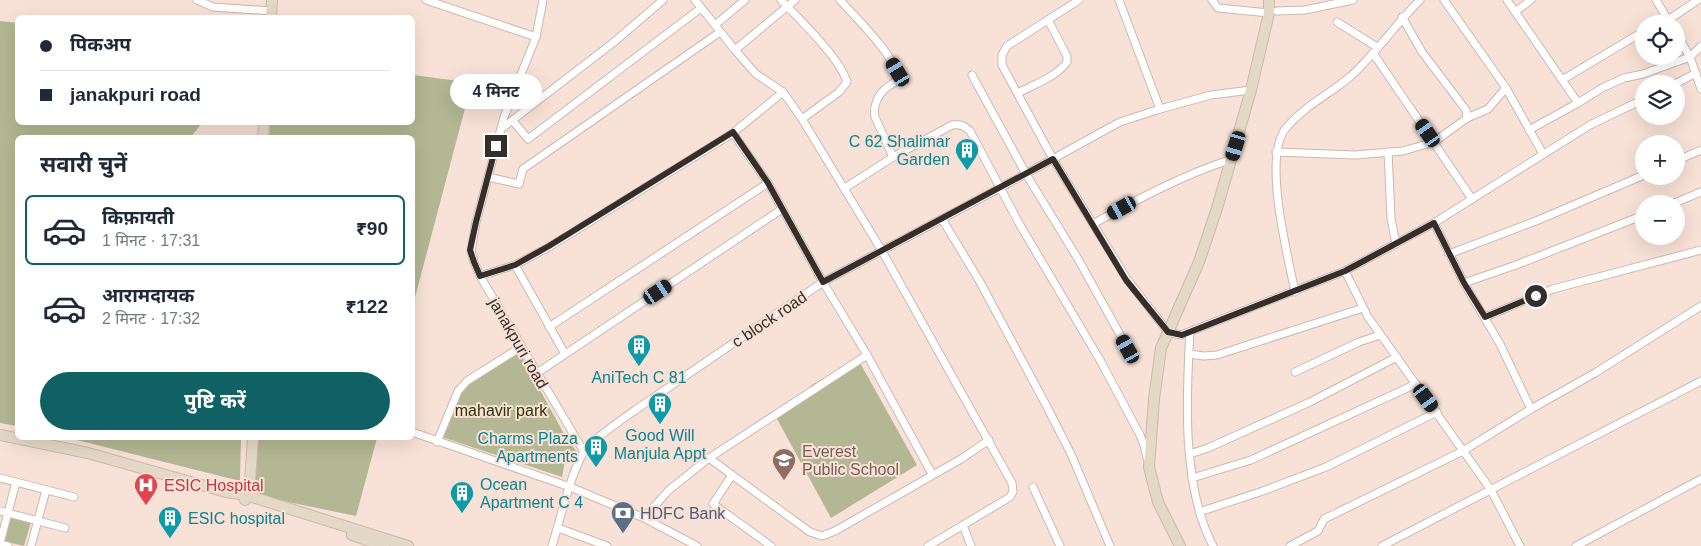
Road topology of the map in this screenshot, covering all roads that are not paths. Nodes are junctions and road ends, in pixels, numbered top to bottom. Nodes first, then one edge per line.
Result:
1 (197, 0) edge
2 (272, 0) edge
3 (426, 0) edge
4 (543, 0) edge
5 (663, 0) edge
6 (695, 0) edge
7 (745, 0) edge
8 (781, 0) edge
9 (796, 0) edge
10 (840, 0) edge
11 (1079, 0) edge
12 (1119, 0) edge
13 (1212, 0) edge
14 (1269, 0) edge
15 (1353, 0) edge
16 (1420, 0) edge
17 (1444, 0) edge
18 (1507, 0) edge
19 (1531, 0) edge
20 (1656, 0) edge
21 (1698, 0) edge
22 (1337, 2) edge
23 (213, 4) edge
24 (788, 7) junction
25 (702, 8) junction
26 (1273, 12) junction
27 (1515, 12) junction
28 (271, 14) edge
29 (1663, 15) edge
30 (1678, 15) edge
31 (1402, 18) junction
32 (1048, 20) junction
33 (1337, 22) dead end
34 (715, 25) junction
35 (720, 32) junction
36 (1635, 36) edge
37 (536, 37) junction
38 (1701, 46) edge
39 (1685, 48) edge
40 (735, 50) junction
41 (1375, 50) junction
42 (1690, 57) junction
43 (1696, 73) junction
44 (972, 75) dead end
45 (1685, 78) edge
46 (1562, 80) junction
47 (1506, 88) junction
48 (1701, 89) edge
49 (1251, 90) junction
50 (783, 92) junction
51 (1018, 93) junction
52 (1578, 103) junction
53 (1635, 103) edge
54 (1160, 109) junction
55 (1467, 118) junction
56 (802, 119) junction
57 (513, 120) junction
58 (501, 130) junction
59 (1529, 130) junction
60 (733, 132) junction
61 (1434, 142) junction
62 (1701, 150) edge
63 (1276, 152) junction
64 (1388, 152) junction
65 (1543, 154) junction
66 (893, 157) junction
67 (1685, 157) edge
68 (1053, 159) junction
69 (1232, 159) junction
70 (1026, 174) junction
71 (488, 178) junction
72 (1635, 179) edge
73 (768, 183) junction
74 (844, 188) junction
75 (1000, 188) junction
76 (1701, 192) edge
77 (1472, 199) junction
78 (1685, 199) edge
79 (782, 209) junction
80 (942, 219) junction
81 (1635, 219) edge
82 (1434, 223) junction
83 (1093, 224) junction
84 (1396, 244) junction
85 (1701, 250) edge
86 (882, 252) junction
87 (1449, 254) junction
88 (515, 265) junction
89 (1345, 271) junction
90 (480, 276) junction
91 (823, 282) junction
92 (1464, 283) junction
93 (1295, 292) junction
94 (1701, 306) edge
95 (1363, 308) junction
96 (1485, 317) junction
97 (549, 327) junction
98 (1168, 332) junction
99 (1190, 332) junction
100 (1380, 335) junction
101 (521, 347) junction
102 (1128, 349) dead end
103 (565, 354) junction
104 (1189, 354) junction
105 (867, 355) junction
106 (1397, 357) junction
107 (1295, 372) dead end
108 (536, 373) junction
109 (1701, 381) edge
110 (1416, 384) junction
111 (1531, 409) junction
112 (1437, 412) junction
113 (415, 433) edge
114 (0, 435) edge
115 (15, 438) edge
116 (24, 440) edge
117 (253, 440) edge
118 (989, 440) junction
119 (437, 442) junction
120 (1463, 451) junction
121 (584, 452) junction
122 (1190, 454) junction
123 (709, 458) junction
124 (1149, 467) junction
125 (932, 474) junction
126 (732, 475) junction
127 (0, 478) edge
128 (1192, 478) junction
129 (1701, 479) edge
130 (16, 482) junction
131 (570, 487) junction
132 (1033, 487) dead end
133 (46, 490) junction
134 (1491, 490) junction
135 (245, 495) junction
136 (74, 497) dead end
137 (0, 511) edge
138 (1199, 512) junction
139 (8, 513) junction
140 (644, 518) junction
141 (37, 521) junction
142 (963, 525) junction
143 (65, 528) dead end
144 (558, 528) junction
145 (0, 543) edge
146 (8, 546) edge
147 (30, 546) edge
148 (384, 546) edge
149 (408, 546) edge
150 (552, 546) edge
151 (606, 546) edge
152 (696, 546) edge
153 (771, 546) edge
154 (928, 546) edge
155 (971, 546) edge
156 (1060, 546) edge
157 (1110, 546) edge
158 (1180, 546) edge
159 (1213, 546) edge
160 (1290, 546) edge
161 (1382, 546) edge
162 (1520, 546) edge
163 (1576, 546) edge

1 - 23 street
2 - 28 street
3 - 37 street
4 - 37 street, janakpuri road
5 - 57 street
6 - 25 street
7 - 34 street
8 - 24 street
9 - 24 street
10 - 66 street
11 - 32 street
12 - 54 street
13 - 26 street
14 - 26 street
15 - 22 street
16 - 31 street
17 - 47 street
18 - 27 street
19 - 27 street
20 - 29 street
21 - 30 street
22 - 26 street
23 - 28 street
24 - 40 street
24 - 56 street
25 - 34 street
25 - 57 street
26 - 49 street
27 - 46 street
31 - 41 street
31 - 55 street
32 - 51 street
32 - 51 street
33 - 41 street
34 - 35 street
35 - 40 street
35 - 71 street
36 - 46 street
37 - 58 street, janakpuri road
38 - 42 street
39 - 42 street
40 - 50 street
41 - 61 street
41 - 63 street
42 - 43 street
42 - 52 street
43 - 45 street
43 - 48 street
44 - 70 street
46 - 52 street
47 - 55 street
47 - 59 street
49 - 54 street, c block road
49 - 69 street
50 - 56 street
50 - 60 street
51 - 68 street
52 - 59 street
53 - 65 street
54 - 68 street, c block road
55 - 61 street
56 - 74 street
57 - 58 street
58 - 71 street, janakpuri road
59 - 65 street
60 - 73 street
60 - 88 street
61 - 64 street
61 - 77 street
62 - 67 street
63 - 64 street
63 - 93 street
64 - 84 street
65 - 77 street
66 - 74 street
66 - 75 street
68 - 70 street, c block road
68 - 83 street
69 - 83 street
69 - 98 street
70 - 75 street, c block road
70 - 102 street
71 - 90 street, janakpuri road
72 - 87 street
73 - 79 street
73 - 97 street
74 - 86 street
75 - 80 street, c block road
75 - 124 street
76 - 78 street
77 - 82 street
79 - 91 street
79 - 103 street
80 - 86 street, c block road
80 - 157 street
81 - 92 street
82 - 84 street
82 - 87 street
83 - 98 street
84 - 89 street
85 - 96 street
86 - 91 street, c block road
86 - 118 street
87 - 92 street
88 - 90 street
88 - 97 street
89 - 93 street
89 - 95 street
90 - 101 street, janakpuri road
91 - 105 street
91 - 121 street, c block road
92 - 96 street
93 - 99 street
94 - 111 street
95 - 100 street
95 - 104 street
96 - 111 street
97 - 103 street
98 - 99 street
98 - 124 street
99 - 104 street
100 - 106 street
100 - 107 street
101 - 108 street, janakpuri road
101 - 119 street
103 - 108 street
104 - 122 street
105 - 123 street
105 - 125 street
106 - 110 street
106 - 122 street
108 - 121 street, janakpuri road
109 - 134 street
110 - 112 street
110 - 128 street
111 - 120 street
112 - 120 street
112 - 138 street
113 - 119 street
114 - 115 street
116 - 135 street
117 - 135 street
118 - 125 street
118 - 142 street
119 - 131 street
120 - 134 street
120 - 160 street
121 - 131 street, c block road
122 - 128 street
123 - 126 street
123 - 140 street
124 - 158 street
125 - 126 street
126 - 153 street
127 - 130 street
128 - 138 street
129 - 163 street
130 - 133 street
130 - 139 street
131 - 140 street
131 - 144 street, c block road
132 - 156 street
133 - 136 street
133 - 141 street
134 - 161 street
134 - 162 street
135 - 148 street
135 - 149 street
137 - 139 street
138 - 159 street
139 - 141 street
139 - 145 street
140 - 152 street
141 - 143 street
141 - 147 street
142 - 154 street
142 - 155 street
144 - 150 street, c block road
144 - 151 street
145 - 146 street

